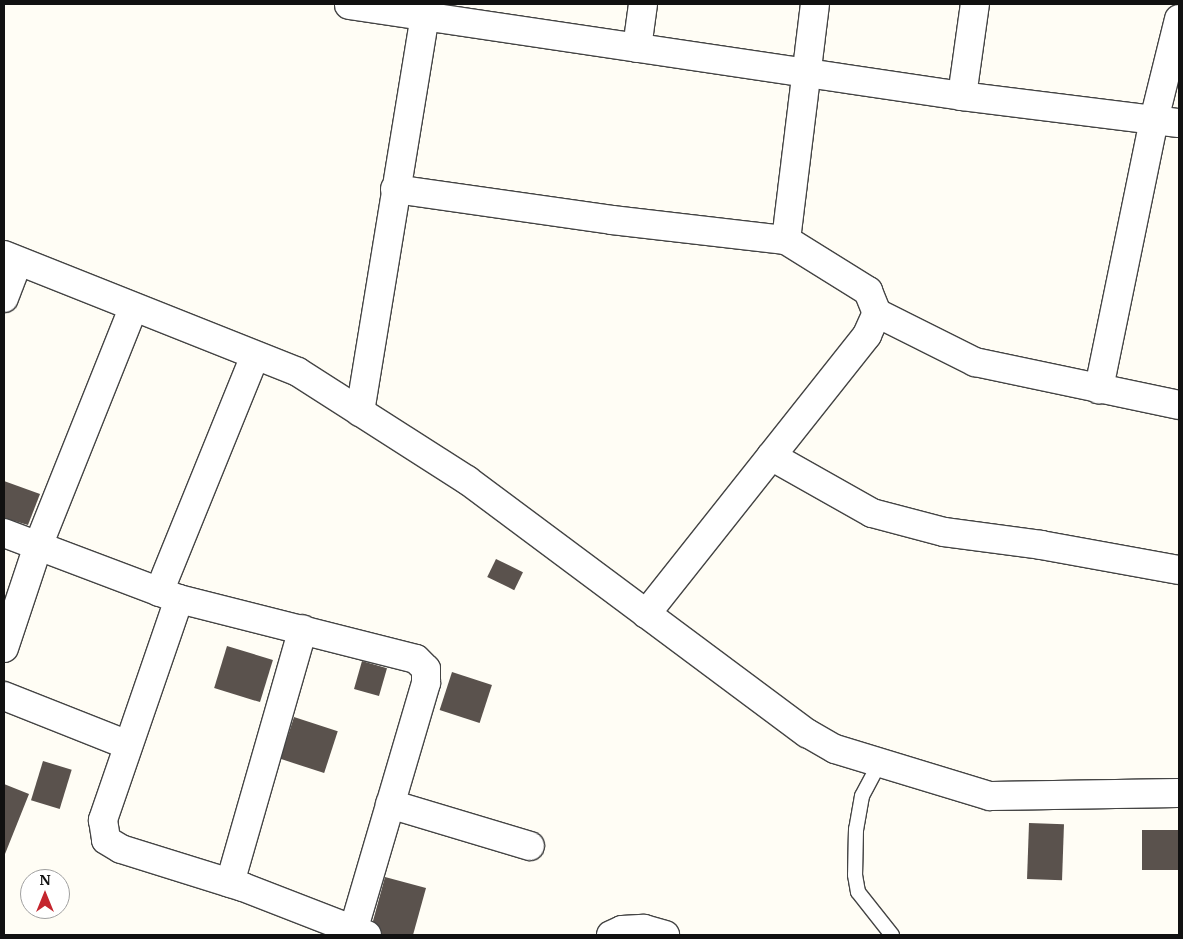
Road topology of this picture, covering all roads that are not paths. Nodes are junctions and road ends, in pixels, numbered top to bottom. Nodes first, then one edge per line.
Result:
1 (643, 4) edge
2 (815, 4) edge
3 (975, 4) edge
4 (349, 5) edge
5 (425, 16) junction
6 (1179, 19) edge
7 (637, 48) junction
8 (804, 73) junction
9 (962, 96) junction
10 (1167, 122) edge
11 (395, 189) junction
12 (786, 240) junction
13 (11, 259) edge
14 (4, 298) edge
15 (133, 308) junction
16 (877, 313) junction
17 (255, 356) junction
18 (1099, 389) junction
19 (1179, 405) edge
20 (360, 412) junction
21 (772, 456) junction
22 (4, 533) edge
23 (38, 546) junction
24 (1179, 570) edge
25 (169, 595) junction
26 (646, 614) junction
27 (303, 629) junction
28 (4, 648) edge
29 (4, 696) edge
30 (128, 745) junction
31 (879, 764) junction
32 (1179, 794) edge
33 (390, 804) junction
34 (530, 846) dead end
35 (230, 883) junction
36 (357, 934) edge
37 (611, 935) edge
38 (665, 935) edge
39 (892, 935) edge

1 - 7 street
2 - 8 street
3 - 9 street
4 - 5 street
5 - 7 street
5 - 11 street
6 - 10 street
7 - 8 street
8 - 9 street
8 - 12 street
9 - 10 street
10 - 18 street
11 - 12 street
11 - 20 street
12 - 16 street
13 - 14 street
13 - 15 street
15 - 17 street
15 - 23 street
16 - 18 street
16 - 21 street
17 - 20 street
17 - 25 street
18 - 19 street
20 - 26 street
21 - 24 street
21 - 26 street
22 - 23 street
23 - 25 street
23 - 28 street
25 - 27 street
25 - 30 street
26 - 31 street
27 - 33 street
27 - 35 street
29 - 30 street
30 - 35 street
31 - 32 street
31 - 39 lane
33 - 34 street
33 - 36 street
35 - 36 street
37 - 38 street

